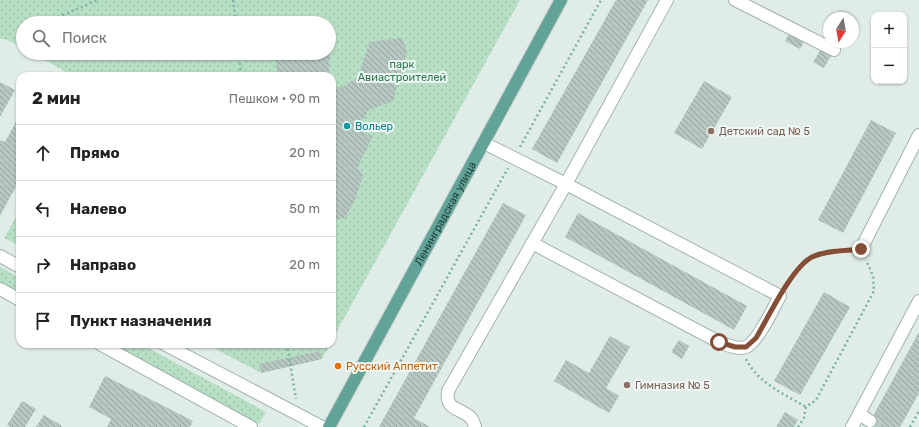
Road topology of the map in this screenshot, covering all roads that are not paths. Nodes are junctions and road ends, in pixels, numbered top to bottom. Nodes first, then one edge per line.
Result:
1 (561, 0) edge
2 (667, 0) edge
3 (734, 0) edge
4 (834, 50) dead end
5 (919, 135) edge
6 (484, 143) junction
7 (566, 184) junction
8 (532, 243) junction
9 (861, 249) road end
10 (0, 256) edge
11 (16, 265) edge
12 (0, 289) edge
13 (16, 298) edge
14 (919, 301) edge
15 (107, 348) edge
16 (172, 348) edge
17 (859, 414) junction
18 (870, 421) tunnel mouth
19 (252, 427) edge
20 (322, 427) edge
21 (329, 427) edge
22 (475, 427) edge
23 (852, 427) edge

1 - 6 main road, Ленинградская улица
2 - 7 street
3 - 4 street
5 - 9 street
6 - 7 street
6 - 21 main road, Ленинградская улица
7 - 8 street
7 - 8 street
8 - 22 street
10 - 11 street
12 - 13 street
14 - 17 street
15 - 19 street
16 - 20 street
17 - 18 street
17 - 23 street

